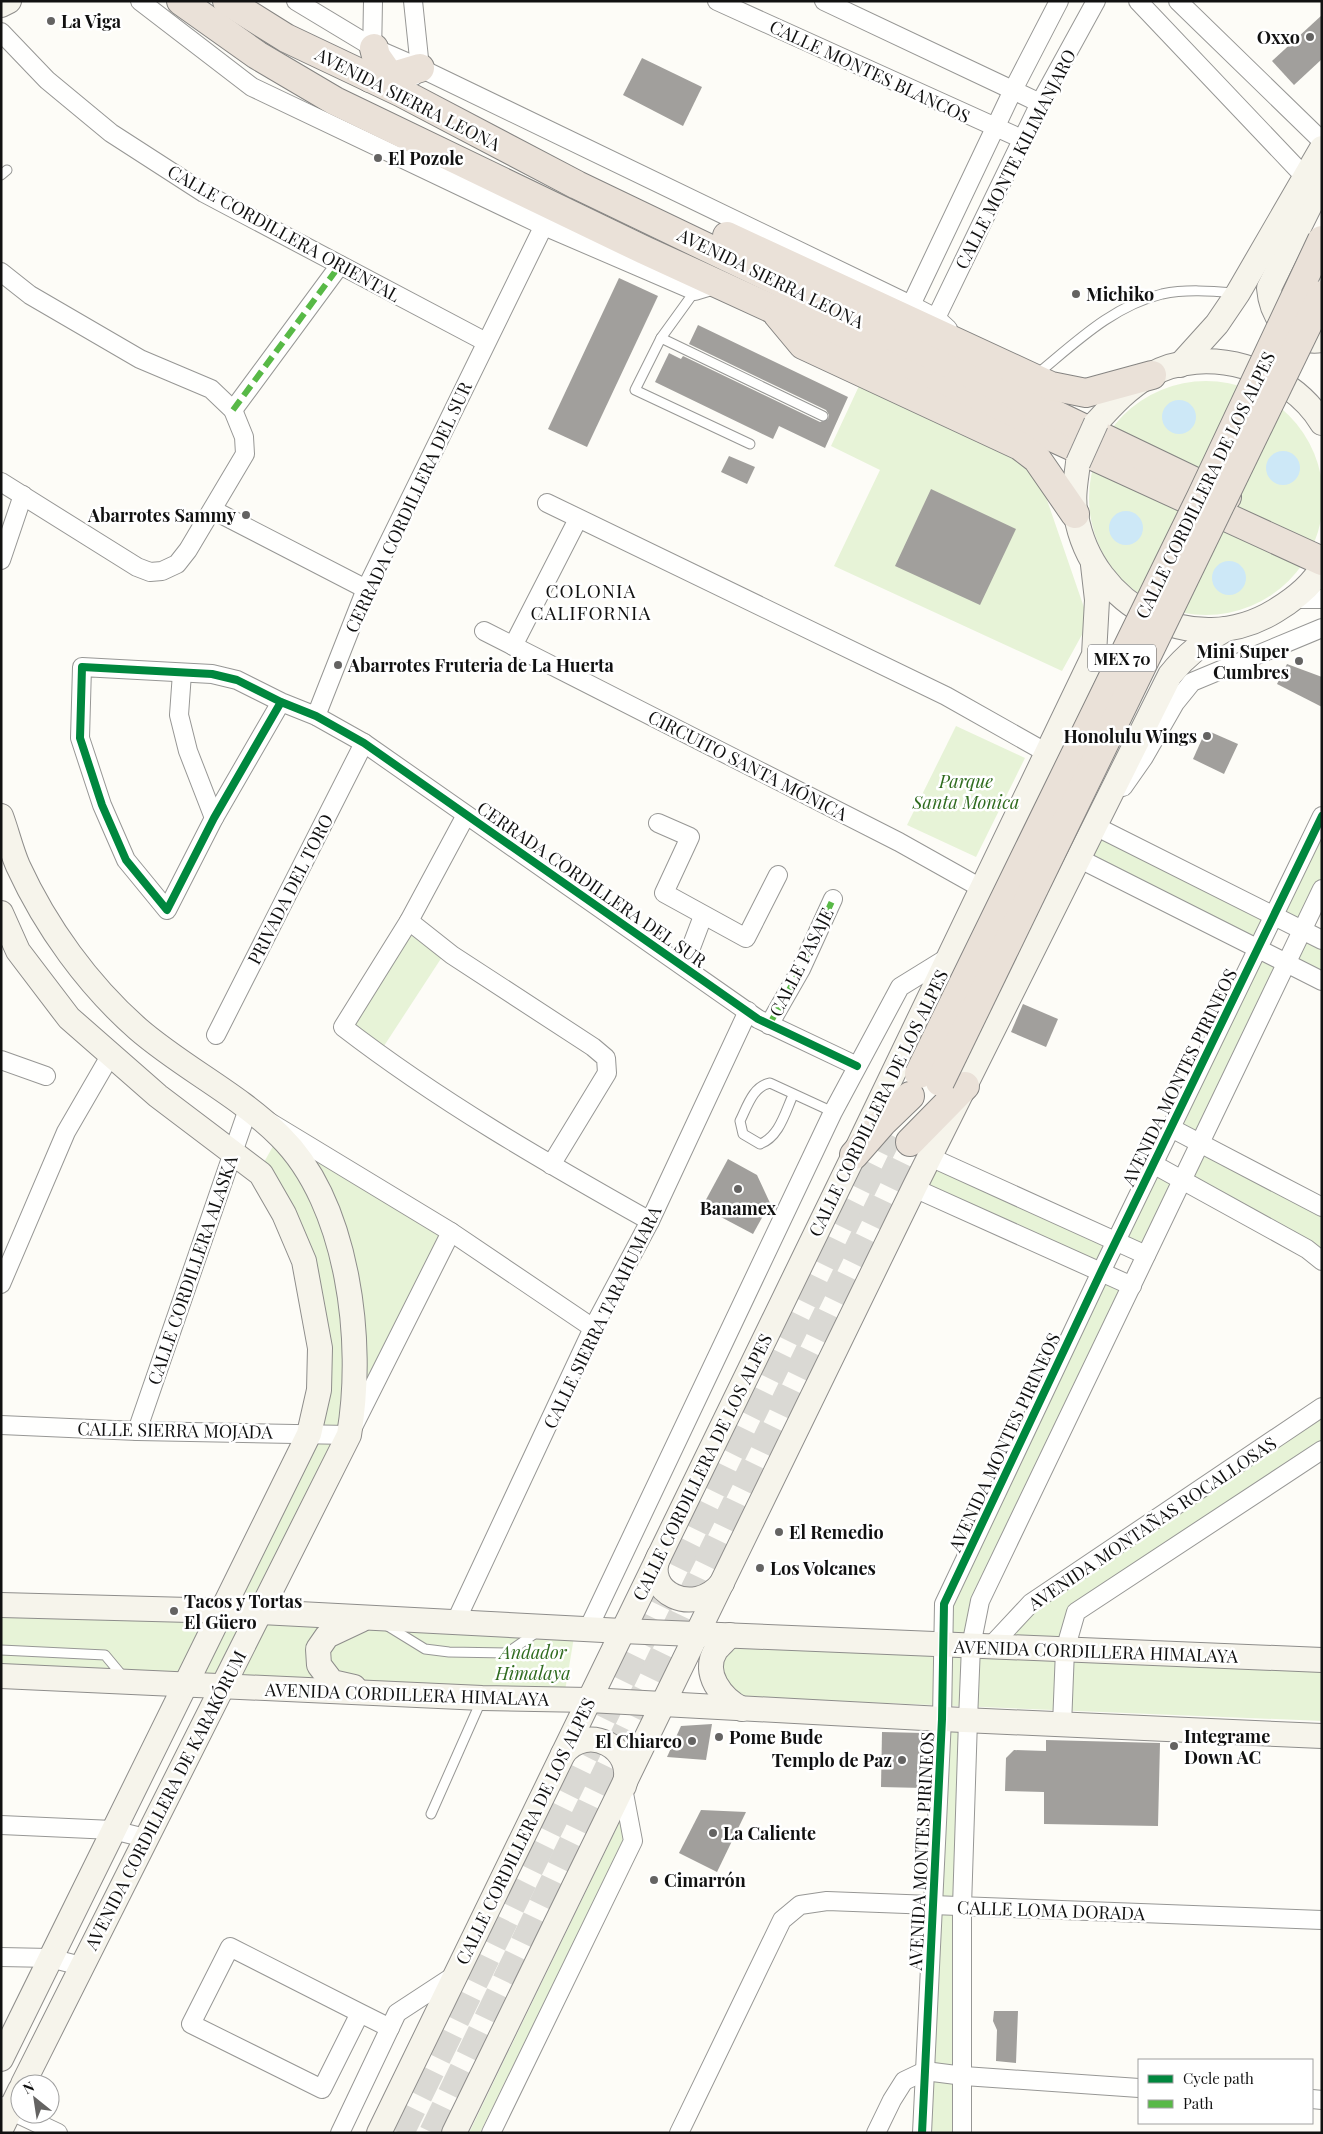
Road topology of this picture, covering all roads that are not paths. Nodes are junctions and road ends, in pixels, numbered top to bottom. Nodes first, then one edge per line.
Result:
1 (8, 1) edge
2 (140, 1) edge
3 (181, 1) edge
4 (227, 1) edge
5 (296, 1) edge
6 (373, 1) edge
7 (413, 1) edge
8 (718, 1) edge
9 (824, 1) edge
10 (1059, 1) edge
11 (1096, 1) edge
12 (1138, 1) edge
13 (1178, 1) edge
14 (1, 5) edge
15 (1, 32) edge
16 (374, 48) junction
17 (257, 55) junction
18 (420, 68) junction
19 (387, 83) junction
20 (1013, 90) junction
21 (1040, 103) junction
22 (995, 128) junction
23 (1022, 139) junction
24 (1322, 141) edge
25 (1322, 148) edge
26 (459, 159) junction
27 (1314, 179) edge
28 (577, 185) junction
29 (549, 216) junction
30 (1322, 240) edge
31 (340, 265) junction
32 (1, 272) edge
33 (706, 287) junction
34 (1238, 293) junction
35 (1322, 294) edge
36 (911, 305) junction
37 (774, 310) junction
38 (936, 318) junction
39 (662, 338) junction
40 (1322, 340) edge
41 (486, 342) junction
42 (975, 352) junction
43 (1180, 364) junction
44 (1152, 374) junction
45 (1032, 378) junction
46 (233, 410) junction
47 (1320, 412) edge
48 (823, 416) dead end
49 (750, 444) dead end
50 (1, 482) edge
51 (23, 496) junction
52 (547, 503) dead end
53 (213, 510) junction
54 (1075, 514) junction
55 (578, 518) junction
56 (1322, 543) edge
57 (1, 560) edge
58 (1093, 565) junction
59 (1321, 567) edge
60 (366, 589) junction
61 (1294, 599) junction
62 (1322, 600) edge
63 (1322, 628) edge
64 (1226, 629) junction
65 (484, 631) dead end
66 (514, 646) junction
67 (1094, 655) junction
68 (182, 672) junction
69 (1170, 676) junction
70 (281, 702) junction
71 (316, 716) junction
72 (364, 743) junction
73 (1047, 753) junction
74 (1106, 803) junction
75 (466, 815) junction
76 (1, 816) edge
77 (1322, 816) edge
78 (214, 818) junction
79 (658, 823) dead end
80 (1094, 826) junction
81 (1078, 858) junction
82 (778, 875) dead end
83 (981, 888) junction
84 (1322, 890) edge
85 (833, 899) dead end
86 (1, 913) edge
87 (703, 916) junction
88 (1274, 916) junction
89 (408, 921) junction
90 (1302, 930) junction
91 (1322, 940) edge
92 (1257, 949) junction
93 (947, 958) junction
94 (1286, 963) junction
95 (684, 966) junction
96 (1322, 981) edge
97 (748, 1011) junction
98 (769, 1025) junction
99 (216, 1035) dead end
100 (110, 1056) junction
101 (1, 1060) edge
102 (856, 1066) junction
103 (46, 1076) dead end
104 (934, 1085) junction
105 (793, 1095) junction
106 (248, 1108) junction
107 (833, 1112) junction
108 (1171, 1128) junction
109 (1200, 1143) junction
110 (910, 1144) junction
111 (233, 1151) junction
112 (854, 1155) junction
113 (1153, 1164) junction
114 (551, 1165) junction
115 (1182, 1180) junction
116 (914, 1188) junction
117 (1322, 1207) edge
118 (650, 1221) junction
119 (451, 1232) junction
120 (1115, 1241) junction
121 (1146, 1255) junction
122 (1322, 1261) edge
123 (1100, 1272) junction
124 (1, 1284) edge
125 (1132, 1286) junction
126 (593, 1328) junction
127 (1322, 1407) edge
128 (1, 1425) edge
129 (137, 1431) junction
130 (309, 1434) junction
131 (349, 1435) junction
132 (1322, 1450) edge
133 (659, 1554) junction
134 (727, 1577) junction
135 (1, 1605) edge
136 (261, 1612) junction
137 (220, 1613) junction
138 (371, 1619) junction
139 (593, 1619) junction
140 (455, 1623) junction
141 (544, 1627) junction
142 (622, 1631) junction
143 (698, 1634) junction
144 (730, 1635) junction
145 (943, 1645) junction
146 (981, 1646) junction
147 (1, 1650) edge
148 (1065, 1650) junction
149 (1322, 1660) edge
150 (1, 1676) edge
151 (127, 1681) junction
152 (188, 1684) junction
153 (224, 1686) junction
154 (382, 1693) junction
155 (482, 1698) junction
156 (588, 1700) junction
157 (664, 1705) junction
158 (742, 1709) junction
159 (942, 1720) junction
160 (968, 1720) junction
161 (1062, 1724) junction
162 (1322, 1736) edge
163 (563, 1754) junction
164 (623, 1788) junction
165 (430, 1814) dead end
166 (1, 1824) edge
167 (113, 1830) junction
168 (145, 1838) junction
169 (934, 1906) junction
170 (962, 1907) junction
171 (1322, 1920) edge
172 (1, 1957) edge
173 (50, 1958) junction
174 (81, 1966) junction
175 (455, 1976) junction
176 (360, 2013) junction
177 (390, 2028) junction
178 (1, 2060) edge
179 (924, 2071) junction
180 (28, 2074) edge
181 (964, 2076) junction
182 (1138, 2088) edge
183 (8, 2109) edge
184 (455, 2132) edge
185 (58, 2133) edge
186 (340, 2133) edge
187 (379, 2133) edge
188 (491, 2133) edge
189 (679, 2133) edge
190 (876, 2133) edge
191 (922, 2133) edge
192 (962, 2133) edge

1 - 14 main road
2 - 29 street, AVENIDA SIERRA LEONA
3 - 17 highway, AVENIDA SIERRA LEONA
4 - 19 highway, AVENIDA SIERRA LEONA
5 - 16 street, AVENIDA SIERRA LEONA
6 - 16 street
7 - 18 street
8 - 22 street, CALLE MONTES BLANCOS
9 - 20 street
10 - 20 street, CALLE MONTE KILIMANJARO
11 - 21 street, CALLE MONTE KILIMANJARO
12 - 27 street
13 - 24 street
15 - 31 street, CALLE CORDILLERA ORIENTAL
16 - 18 street, AVENIDA SIERRA LEONA
16 - 19 highway
17 - 19 highway
17 - 26 highway, AVENIDA SIERRA LEONA
18 - 19 highway
18 - 36 street, AVENIDA SIERRA LEONA
19 - 26 highway
19 - 28 highway, AVENIDA SIERRA LEONA
20 - 21 street
20 - 22 street, CALLE MONTE KILIMANJARO
21 - 23 street, CALLE MONTE KILIMANJARO
22 - 23 street, CALLE MONTES BLANCOS
22 - 36 street, CALLE MONTE KILIMANJARO
23 - 38 street, CALLE MONTE KILIMANJARO
25 - 27 main road
26 - 29 highway, AVENIDA SIERRA LEONA
27 - 34 main road
27 - 40 main road
28 - 42 highway
28 - 56 highway, AVENIDA SIERRA LEONA
29 - 33 highway, AVENIDA SIERRA LEONA
29 - 41 street, CERRADA CORDILLERA DEL SUR
30 - 104 highway, CALLE CORDILLERA DE LOS ALPES / MEX 70, bridge
31 - 41 street, CALLE CORDILLERA ORIENTAL
31 - 46 street
32 - 46 street
33 - 37 highway, AVENIDA SIERRA LEONA
33 - 39 lane
34 - 43 main road
34 - 45 lane
35 - 104 highway, CALLE CORDILLERA DE LOS ALPES / MEX 70, bridge
36 - 38 street, AVENIDA SIERRA LEONA
37 - 54 highway
37 - 59 highway, AVENIDA SIERRA LEONA
38 - 42 street, AVENIDA SIERRA LEONA
39 - 48 lane
39 - 49 lane
41 - 60 street, CERRADA CORDILLERA DEL SUR
42 - 45 highway
43 - 44 main road
43 - 47 main road
44 - 45 highway
44 - 54 main road, bridge
46 - 53 street
50 - 51 street
51 - 53 street
51 - 57 street
52 - 55 street
53 - 60 street
54 - 58 main road
55 - 66 street
55 - 73 street
58 - 64 main road
58 - 67 main road, CALLE CORDILLERA DE LOS ALPES
59 - 61 main road
60 - 71 street, CERRADA CORDILLERA DEL SUR
61 - 62 street
61 - 64 main road
63 - 74 street, CALLE CORDILLERA DE LOS ALPES
64 - 69 main road, CALLE CORDILLERA DE LOS ALPES
65 - 66 street, CIRCUITO SANTA MÓNICA
66 - 83 street, CIRCUITO SANTA MÓNICA
67 - 69 main road
67 - 73 main road, CALLE CORDILLERA DE LOS ALPES
68 - 70 street
68 - 78 street
68 - 78 street
69 - 74 main road, CALLE CORDILLERA DE LOS ALPES
70 - 71 street
70 - 78 street
71 - 72 street, CERRADA CORDILLERA DEL SUR
72 - 75 street, CERRADA CORDILLERA DEL SUR
72 - 99 street, PRIVADA DEL TORO
73 - 83 main road, CALLE CORDILLERA DE LOS ALPES
74 - 80 main road, CALLE CORDILLERA DE LOS ALPES
75 - 89 street
75 - 95 street, CERRADA CORDILLERA DEL SUR
76 - 106 main road, AVENIDA CORDILLERA DE KARAKÓRUM
77 - 88 street, AVENIDA MONTES PIRINEOS
79 - 87 street
80 - 81 main road, CALLE CORDILLERA DE LOS ALPES
80 - 88 street
81 - 92 street
81 - 104 main road, CALLE CORDILLERA DE LOS ALPES
82 - 87 street
83 - 93 main road, CALLE CORDILLERA DE LOS ALPES
84 - 90 street
85 - 98 street, CALLE PASAJE
86 - 100 main road, AVENIDA CORDILLERA DE KARAKÓRUM
87 - 95 street
88 - 90 street
88 - 92 street, AVENIDA MONTES PIRINEOS
89 - 114 street
89 - 114 street
90 - 91 street
90 - 94 street
92 - 94 street
92 - 108 street, AVENIDA MONTES PIRINEOS
93 - 102 street, CALLE CORDILLERA DE LOS ALPES
93 - 112 main road, CALLE CORDILLERA DE LOS ALPES
94 - 96 street
94 - 109 street
95 - 97 street, CERRADA CORDILLERA DEL SUR
97 - 98 street, CERRADA CORDILLERA DEL SUR
97 - 118 street, CALLE SIERRA TARAHUMARA
98 - 102 street, CERRADA CORDILLERA DEL SUR
100 - 111 main road, AVENIDA CORDILLERA DE KARAKÓRUM
100 - 124 street
101 - 103 street
102 - 107 street, CALLE CORDILLERA DE LOS ALPES
104 - 110 highway, CALLE CORDILLERA DE LOS ALPES / MEX 70
104 - 112 highway
105 - 105 lane
105 - 107 lane
106 - 111 street, CALLE CORDILLERA ALASKA
106 - 119 street
106 - 131 main road, AVENIDA CORDILLERA DE KARAKÓRUM
107 - 139 street, CALLE CORDILLERA DE LOS ALPES
108 - 109 street
108 - 113 street, AVENIDA MONTES PIRINEOS
109 - 115 street
109 - 117 street
110 - 116 main road, CALLE CORDILLERA DE LOS ALPES
110 - 120 street
111 - 129 street, CALLE CORDILLERA ALASKA
111 - 130 main road, AVENIDA CORDILLERA DE KARAKÓRUM
112 - 133 main road, CALLE CORDILLERA DE LOS ALPES
113 - 115 street
113 - 120 street, AVENIDA MONTES PIRINEOS
114 - 118 street
115 - 121 street
115 - 122 street
116 - 123 street
116 - 134 main road, CALLE CORDILLERA DE LOS ALPES
118 - 126 street, CALLE SIERRA TARAHUMARA
119 - 126 street
119 - 131 street
120 - 121 street
120 - 123 street, AVENIDA MONTES PIRINEOS
121 - 125 street
123 - 125 street
123 - 145 street, AVENIDA MONTES PIRINEOS
125 - 146 street
126 - 140 street, CALLE SIERRA TARAHUMARA
127 - 146 street, AVENIDA MONTAÑAS ROCALLOSAS
128 - 129 street, CALLE SIERRA MOJADA
129 - 130 street, CALLE SIERRA MOJADA
130 - 131 street, CALLE SIERRA MOJADA
130 - 137 main road, AVENIDA CORDILLERA DE KARAKÓRUM
131 - 136 main road, AVENIDA CORDILLERA DE KARAKÓRUM
132 - 148 street, AVENIDA MONTAÑAS ROCALLOSAS
133 - 134 main road
133 - 142 main road, CALLE CORDILLERA DE LOS ALPES
134 - 143 main road, CALLE CORDILLERA DE LOS ALPES
135 - 137 main road, AVENIDA CORDILLERA HIMALAYA
136 - 137 main road, AVENIDA CORDILLERA HIMALAYA
136 - 138 main road, AVENIDA CORDILLERA HIMALAYA
136 - 153 main road, AVENIDA CORDILLERA DE KARAKÓRUM
137 - 152 main road, AVENIDA CORDILLERA DE KARAKÓRUM
138 - 140 main road, AVENIDA CORDILLERA HIMALAYA
138 - 141 lane
138 - 154 main road
139 - 141 main road, AVENIDA CORDILLERA HIMALAYA
139 - 142 main road, AVENIDA CORDILLERA HIMALAYA
140 - 141 main road, AVENIDA CORDILLERA HIMALAYA
142 - 143 main road, AVENIDA CORDILLERA HIMALAYA
142 - 156 main road, CALLE CORDILLERA DE LOS ALPES
143 - 144 main road, AVENIDA CORDILLERA HIMALAYA
143 - 157 main road, CALLE CORDILLERA DE LOS ALPES
144 - 145 main road, AVENIDA CORDILLERA HIMALAYA
144 - 158 main road
145 - 146 main road, AVENIDA CORDILLERA HIMALAYA
145 - 159 street, AVENIDA MONTES PIRINEOS
146 - 148 main road, AVENIDA CORDILLERA HIMALAYA
146 - 160 street
147 - 151 lane
148 - 149 main road, AVENIDA CORDILLERA HIMALAYA
148 - 161 street, AVENIDA MONTAÑAS ROCALLOSAS
150 - 151 main road, AVENIDA CORDILLERA HIMALAYA
151 - 152 main road, AVENIDA CORDILLERA HIMALAYA
152 - 153 main road, AVENIDA CORDILLERA HIMALAYA
152 - 167 main road, AVENIDA CORDILLERA DE KARAKÓRUM
153 - 154 main road, AVENIDA CORDILLERA HIMALAYA
153 - 168 main road, AVENIDA CORDILLERA DE KARAKÓRUM
154 - 155 main road, AVENIDA CORDILLERA HIMALAYA
155 - 156 main road, AVENIDA CORDILLERA HIMALAYA
155 - 165 lane
156 - 157 main road, AVENIDA CORDILLERA HIMALAYA
156 - 163 main road, CALLE CORDILLERA DE LOS ALPES
157 - 158 main road, AVENIDA CORDILLERA HIMALAYA
157 - 164 main road, CALLE CORDILLERA DE LOS ALPES
158 - 159 main road, AVENIDA CORDILLERA HIMALAYA
159 - 160 main road, AVENIDA CORDILLERA HIMALAYA
159 - 169 street, AVENIDA MONTES PIRINEOS
160 - 161 main road, AVENIDA CORDILLERA HIMALAYA
160 - 170 street
161 - 162 main road, AVENIDA CORDILLERA HIMALAYA
163 - 164 main road
163 - 175 main road, CALLE CORDILLERA DE LOS ALPES
164 - 184 main road, CALLE CORDILLERA DE LOS ALPES
164 - 188 street
166 - 167 street
167 - 168 street
167 - 173 main road, AVENIDA CORDILLERA DE KARAKÓRUM
168 - 174 main road, AVENIDA CORDILLERA DE KARAKÓRUM
169 - 170 street, CALLE LOMA DORADA
169 - 179 street, AVENIDA MONTES PIRINEOS
169 - 189 street, CALLE LOMA DORADA
170 - 171 street, CALLE LOMA DORADA
170 - 181 street
172 - 173 street
173 - 174 street
173 - 178 main road, AVENIDA CORDILLERA DE KARAKÓRUM
174 - 180 main road, AVENIDA CORDILLERA DE KARAKÓRUM
175 - 177 street, CALLE CORDILLERA DE LOS ALPES
175 - 187 main road, CALLE CORDILLERA DE LOS ALPES
176 - 176 street
176 - 177 street
177 - 186 street, CALLE CORDILLERA DE LOS ALPES
179 - 181 street
179 - 190 street
179 - 191 street, AVENIDA MONTES PIRINEOS
181 - 182 street
181 - 192 street
183 - 185 street

